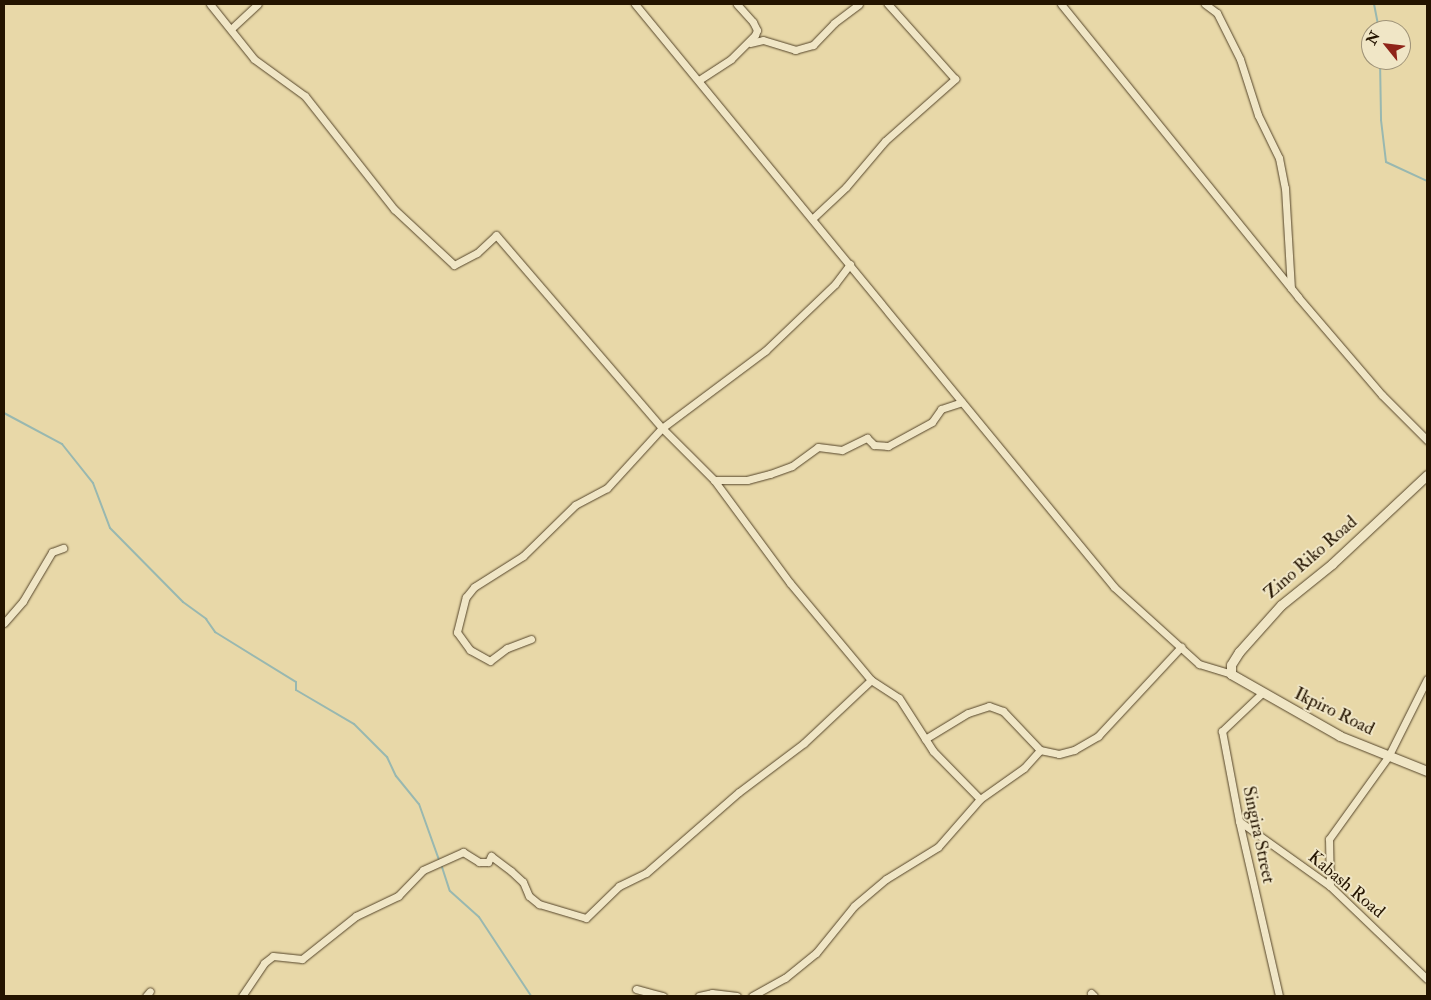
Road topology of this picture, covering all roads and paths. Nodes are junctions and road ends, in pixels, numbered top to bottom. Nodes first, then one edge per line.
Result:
1 (210, 4) edge
2 (258, 4) edge
3 (635, 4) edge
4 (737, 4) edge
5 (859, 4) edge
6 (888, 4) edge
7 (1061, 4) edge
8 (1206, 4) edge
9 (232, 28) junction
10 (750, 43) junction
11 (699, 80) junction
12 (813, 218) junction
13 (850, 264) junction
14 (1291, 288) junction
15 (962, 402) junction
16 (662, 428) junction
17 (1427, 440) edge
18 (1427, 475) edge
19 (714, 480) junction
20 (63, 548) dead end
21 (4, 624) edge
22 (531, 639) dead end
23 (1181, 647) junction
24 (1230, 674) junction
25 (1427, 678) edge
26 (871, 680) junction
27 (1261, 694) junction
28 (924, 739) junction
29 (1040, 750) junction
30 (1388, 757) junction
31 (1427, 771) edge
32 (980, 799) junction
33 (1239, 821) junction
34 (1330, 886) junction
35 (1427, 979) edge
36 (636, 989) dead end
37 (242, 996) edge
38 (663, 996) edge
39 (699, 996) edge
40 (737, 996) edge
41 (752, 996) edge
42 (1279, 996) edge

1 - 9 street
2 - 9 street
3 - 11 street
4 - 10 street
5 - 10 street
6 - 12 street
7 - 14 street
8 - 14 street
9 - 16 street
10 - 11 street
11 - 12 street
12 - 13 street
13 - 15 street
13 - 16 street
14 - 17 street
15 - 19 street
15 - 23 street
16 - 19 street
16 - 22 street
18 - 24 street, Zino Riko Road
19 - 26 street
20 - 21 street
23 - 24 street
23 - 29 street
24 - 27 street, Ikpiro Road
25 - 30 street
26 - 28 street
26 - 37 street
27 - 30 street, Ikpiro Road
27 - 33 street, Singira Street
28 - 29 street
28 - 32 street
29 - 32 street
30 - 31 street, Ikpiro Road
30 - 34 street
32 - 41 street
33 - 34 street, Kabash Road
33 - 42 street, Singira Street
34 - 35 street, Kabash Road
36 - 38 street
39 - 40 street

